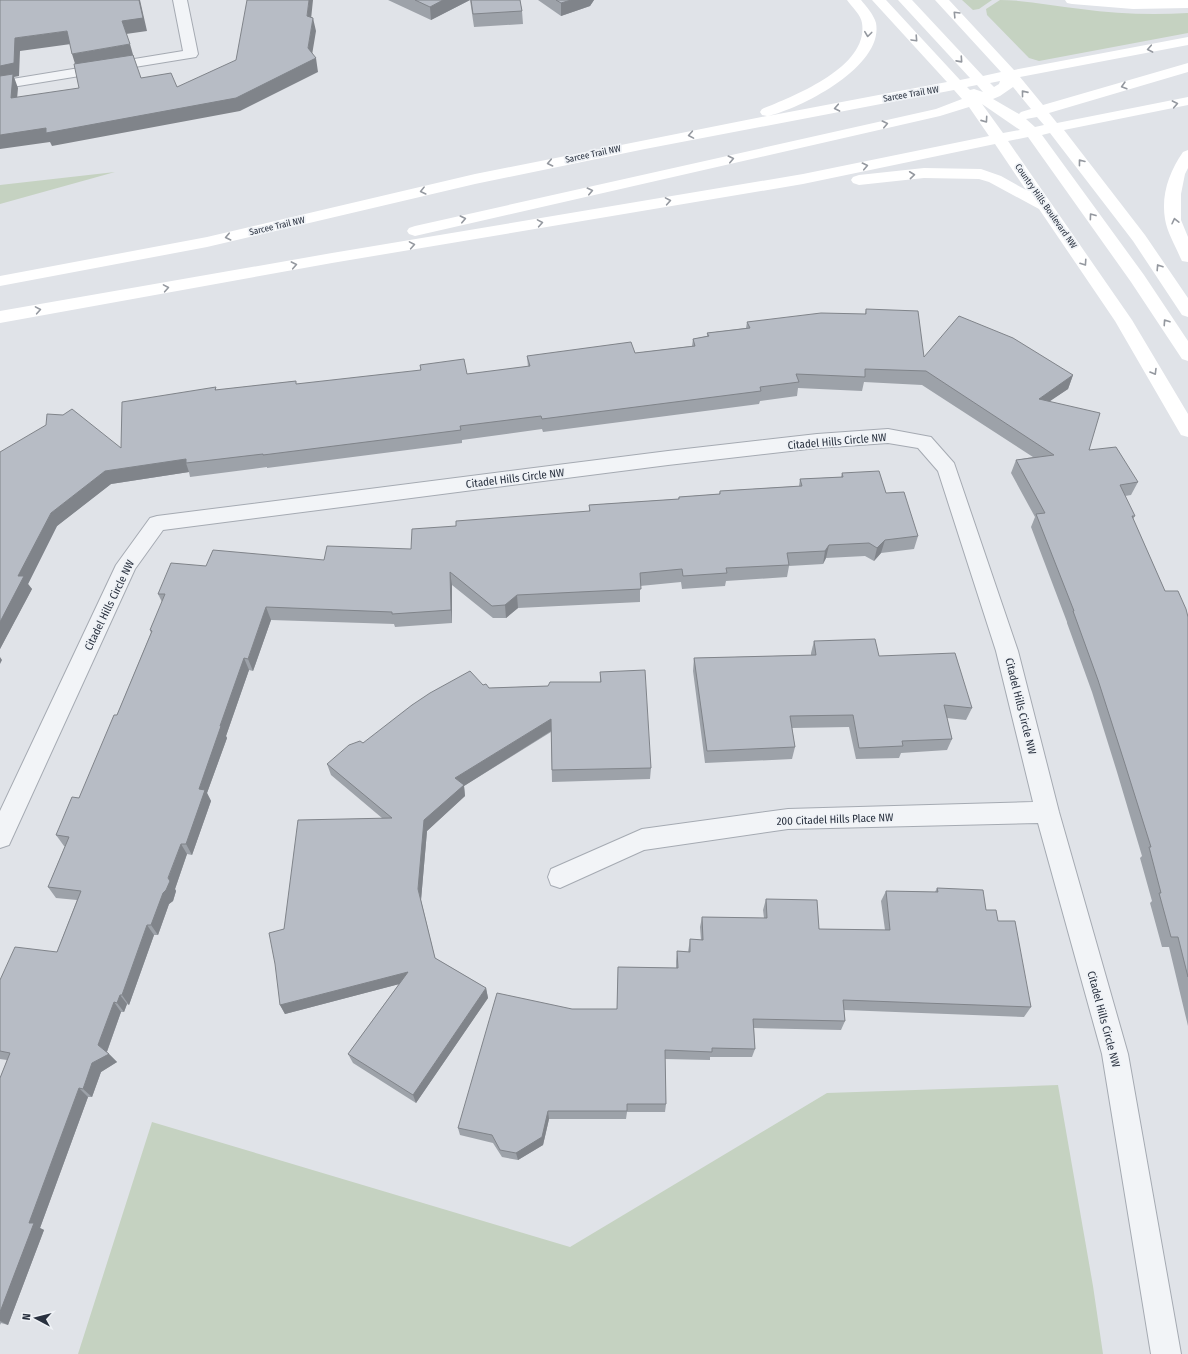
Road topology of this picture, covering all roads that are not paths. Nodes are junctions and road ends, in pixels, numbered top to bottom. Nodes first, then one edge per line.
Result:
1 (180, 0) edge
2 (854, 0) edge
3 (879, 0) edge
4 (905, 0) edge
5 (942, 0) edge
6 (1072, 0) edge
7 (1188, 4) edge
8 (1188, 41) edge
9 (1188, 67) edge
10 (1009, 75) junction
11 (980, 81) junction
12 (0, 85) edge
13 (958, 85) junction
14 (982, 97) junction
15 (1188, 101) edge
16 (1027, 115) junction
17 (1054, 128) junction
18 (729, 129) junction
19 (1032, 132) junction
20 (998, 139) junction
21 (1188, 155) edge
22 (803, 179) junction
23 (1045, 207) junction
24 (1188, 257) edge
25 (332, 258) junction
26 (0, 281) edge
27 (1188, 311) edge
28 (0, 317) edge
29 (1188, 355) edge
30 (1188, 430) edge
31 (1047, 812) junction
32 (0, 837) edge
33 (560, 877) dead end
34 (1166, 1354) edge

1 - 12 street
2 -> 18 main road
3 -> 13 main road, Country Hills Boulevard NW
4 -> 11 main road
10 -> 5 main road
6 - 7 main road
8 -> 10 main road, Sarcee Trail NW
9 -> 16 main road
10 - 11 main road, Sarcee Trail NW
10 - 14 main road
16 -> 10 main road
11 - 13 main road, Sarcee Trail NW
11 - 14 main road
13 - 14 main road, Country Hills Boulevard NW
13 -> 18 main road, Sarcee Trail NW
14 - 16 main road
14 -> 20 main road, Country Hills Boulevard NW
25 -> 14 main road
17 -> 15 main road
16 - 17 main road
16 - 19 main road
16 - 20 main road
17 - 19 main road
27 -> 17 main road
18 -> 26 main road, Sarcee Trail NW
19 - 20 main road
29 -> 19 main road
22 -> 20 main road
20 - 23 main road, Country Hills Boulevard NW
24 -> 21 main road
22 -> 23 main road
25 -> 22 main road
23 -> 30 main road, Country Hills Boulevard NW
28 -> 25 main road
31 - 32 street, Citadel Hills Circle NW
31 - 33 street, 200 Citadel Hills Place NW
31 - 34 street, Citadel Hills Circle NW

